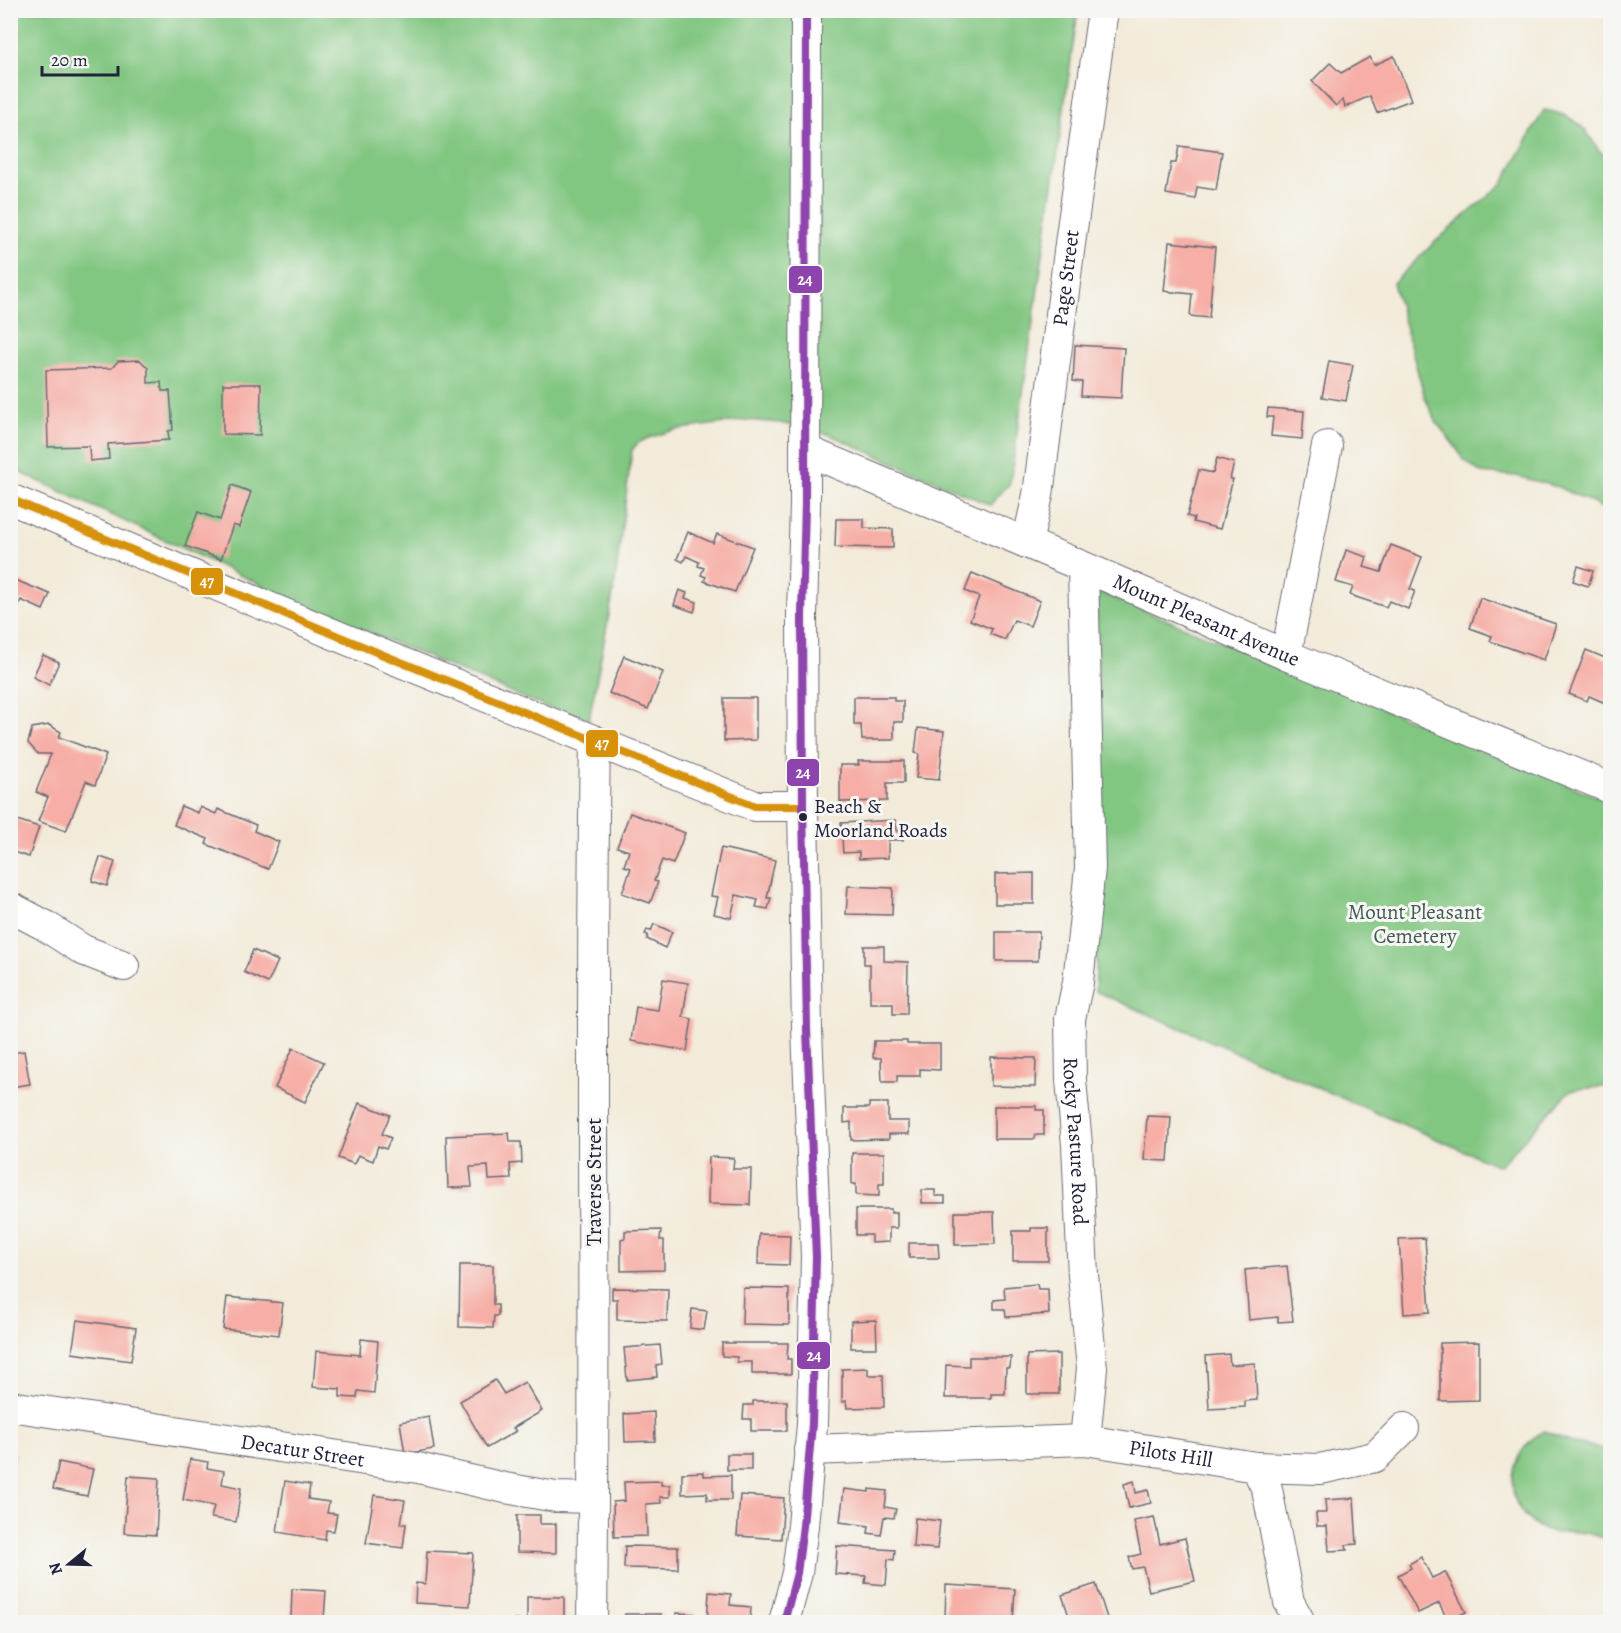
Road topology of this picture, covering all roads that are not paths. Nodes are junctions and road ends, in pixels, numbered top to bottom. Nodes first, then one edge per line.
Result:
1 (806, 10) edge
2 (1103, 10) edge
3 (1327, 446) dead end
4 (805, 450) junction
5 (10, 499) edge
6 (1027, 543) junction
7 (1083, 567) junction
8 (1286, 655) junction
9 (595, 741) junction
10 (1611, 788) edge
11 (803, 806) junction
12 (10, 907) edge
13 (124, 966) dead end
14 (10, 1406) edge
15 (1404, 1428) dead end
16 (1085, 1440) junction
17 (809, 1450) junction
18 (1256, 1467) junction
19 (593, 1498) junction
20 (591, 1623) edge
21 (784, 1623) edge
22 (1300, 1623) edge

1 - 4 street
2 - 6 street, Page Street
3 - 8 street
4 - 6 street, Mount Pleasant Avenue
4 - 11 street
5 - 9 street
6 - 7 street, Mount Pleasant Avenue
7 - 8 street, Mount Pleasant Avenue
7 - 16 street, Rocky Pasture Road
8 - 10 street, Mount Pleasant Avenue
9 - 11 street
9 - 19 street, Traverse Street
11 - 17 street
12 - 13 street
14 - 19 street, Decatur Street
15 - 18 street, Pilots Hill
16 - 17 street
16 - 18 street, Pilots Hill
17 - 21 street
18 - 22 street
19 - 20 street, Traverse Street

